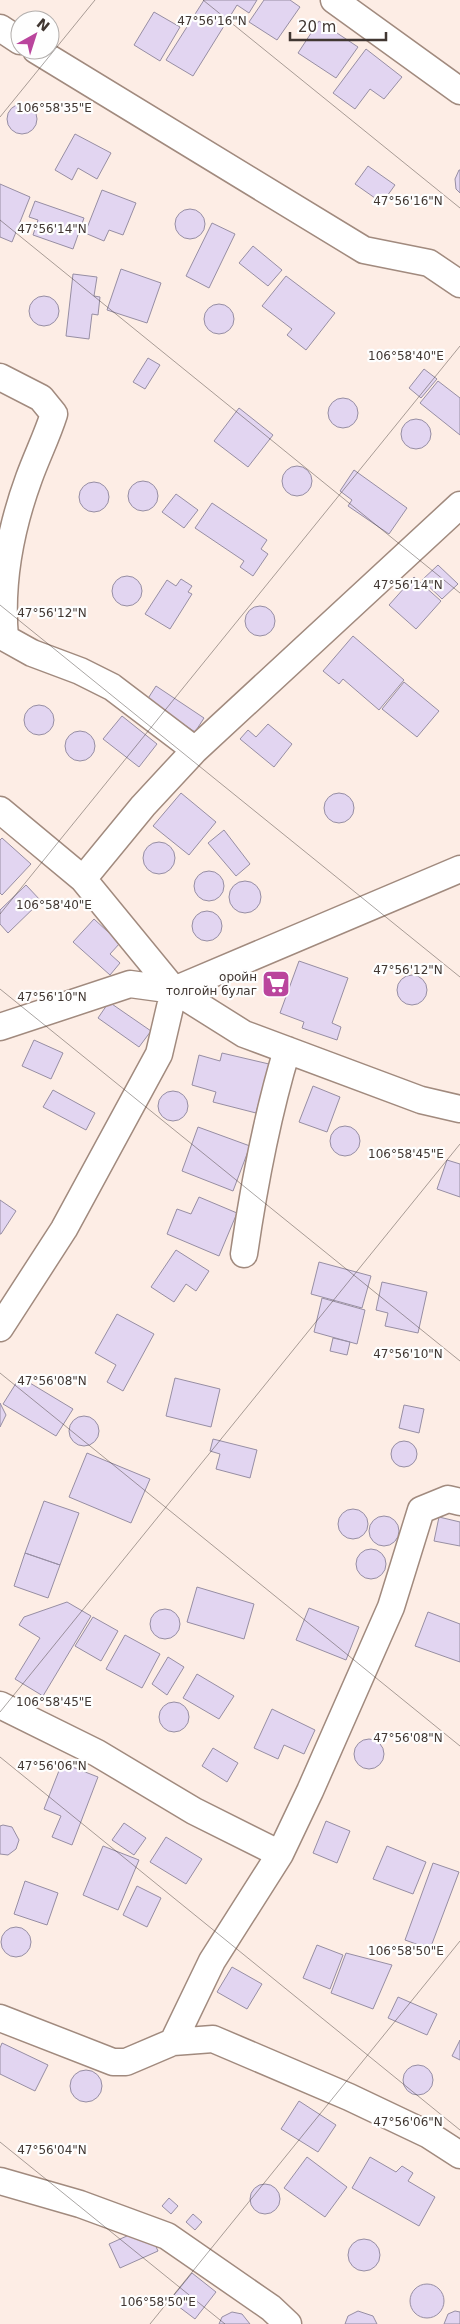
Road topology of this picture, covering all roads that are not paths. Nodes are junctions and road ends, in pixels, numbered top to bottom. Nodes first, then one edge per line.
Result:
1 (334, 0) edge
2 (52, 60) edge
3 (460, 91) edge
4 (460, 284) edge
5 (0, 377) edge
6 (460, 505) edge
7 (195, 750) junction
8 (0, 810) edge
9 (460, 869) edge
10 (83, 879) junction
11 (174, 990) junction
12 (0, 1027) edge
13 (287, 1050) junction
14 (460, 1109) edge
15 (244, 1254) dead end
16 (0, 1328) edge
17 (460, 1502) edge
18 (0, 1705) edge
19 (280, 1854) junction
20 (0, 2018) edge
21 (173, 2042) junction
22 (460, 2155) edge
23 (0, 2181) edge
24 (288, 2324) edge

1 - 3 street
2 - 4 street
5 - 7 street
6 - 7 street
7 - 10 street
8 - 10 street
9 - 11 street
10 - 11 street
11 - 12 street
11 - 13 street
11 - 16 street
13 - 14 street
13 - 15 street
17 - 19 street
18 - 19 street
19 - 21 street
20 - 21 street
21 - 22 street
23 - 24 street

